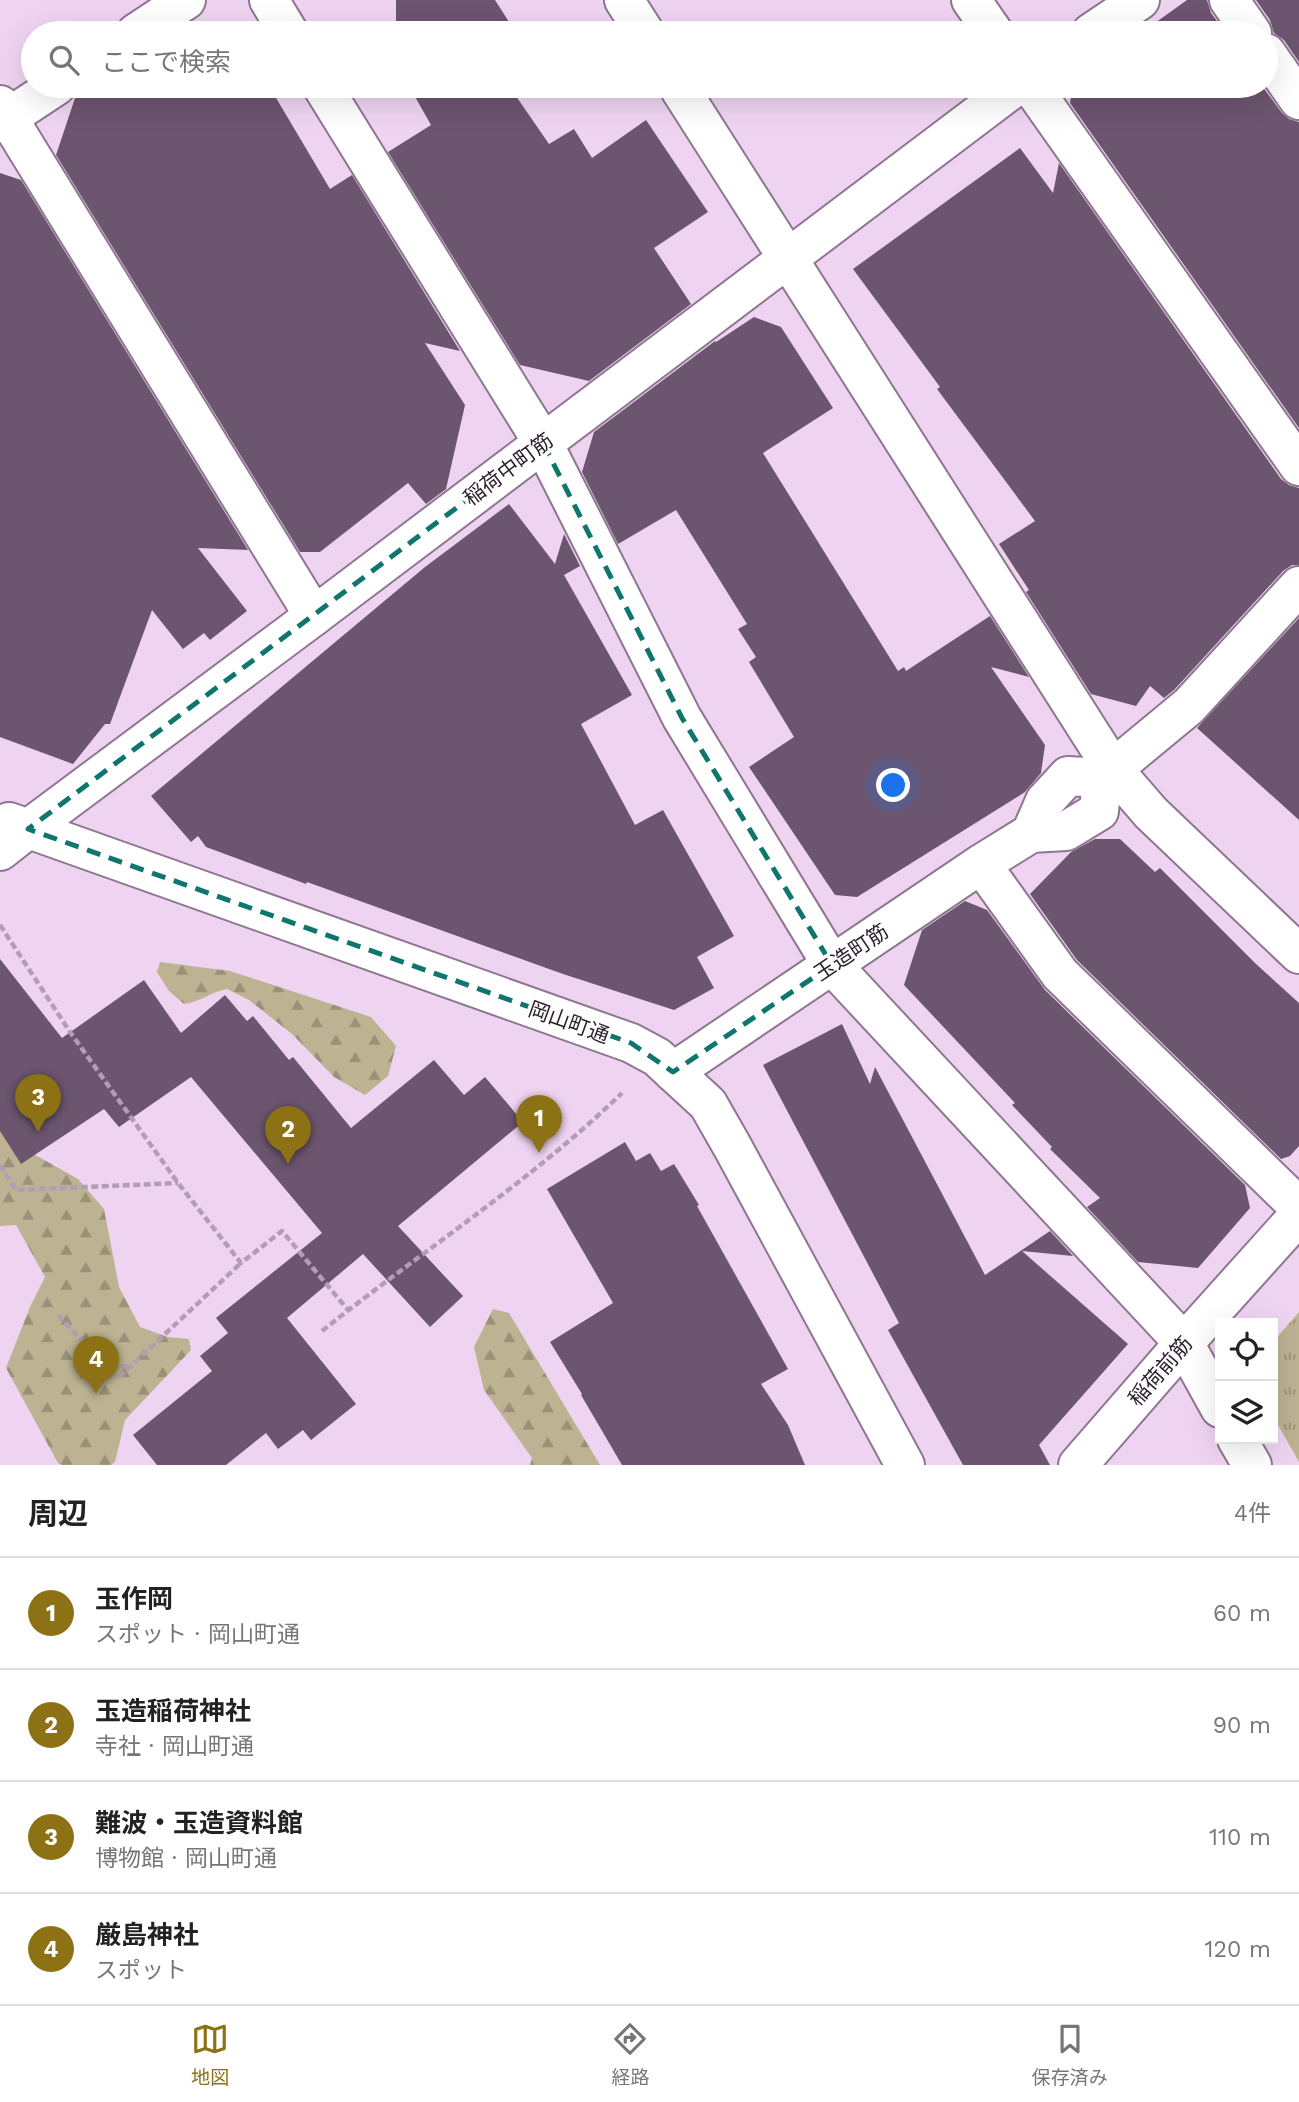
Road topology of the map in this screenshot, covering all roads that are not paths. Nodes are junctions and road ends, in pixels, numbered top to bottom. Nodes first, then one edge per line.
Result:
1 (186, 0) edge
2 (269, 0) edge
3 (624, 0) edge
4 (971, 0) edge
5 (1140, 0) edge
6 (1229, 0) edge
7 (154, 21) edge
8 (282, 21) edge
9 (637, 21) edge
10 (986, 21) edge
11 (1109, 21) edge
12 (1244, 21) edge
13 (1278, 70) edge
14 (34, 98) edge
15 (329, 98) edge
16 (686, 98) edge
17 (1000, 98) edge
18 (1039, 98) edge
19 (1299, 100) edge
20 (3, 115) edge
21 (788, 259) junction
22 (543, 443) junction
23 (1299, 466) edge
24 (1299, 586) edge
25 (314, 616) junction
26 (1107, 773) junction
27 (9, 833) edge
28 (981, 864) junction
29 (1299, 954) edge
30 (832, 964) junction
31 (665, 1065) junction
32 (1299, 1207) edge
33 (1299, 1215) edge
34 (1184, 1343) junction
35 (1215, 1399) edge
36 (1240, 1444) edge
37 (905, 1465) edge
38 (1078, 1465) edge
39 (1252, 1465) edge

1 - 7 street
2 - 8 street
3 - 9 street
4 - 10 street
5 - 11 street
6 - 12 street
13 - 19 street
14 - 20 street
15 - 22 street
16 - 21 street
17 - 21 street, 稲荷中町筋
18 - 23 street
20 - 25 street
21 - 22 street, 稲荷中町筋
21 - 26 street
22 - 25 street, 稲荷中町筋
22 - 30 street
24 - 26 street
25 - 27 street, 稲荷中町筋
26 - 28 street, 玉造町筋
26 - 29 street
27 - 31 street, 岡山町通
28 - 30 street, 玉造町筋
28 - 32 street
30 - 31 street, 玉造町筋
30 - 34 street
31 - 37 street, 岡山町通
33 - 34 street, 稲荷前筋
34 - 35 street
34 - 38 street, 稲荷前筋
36 - 39 street

